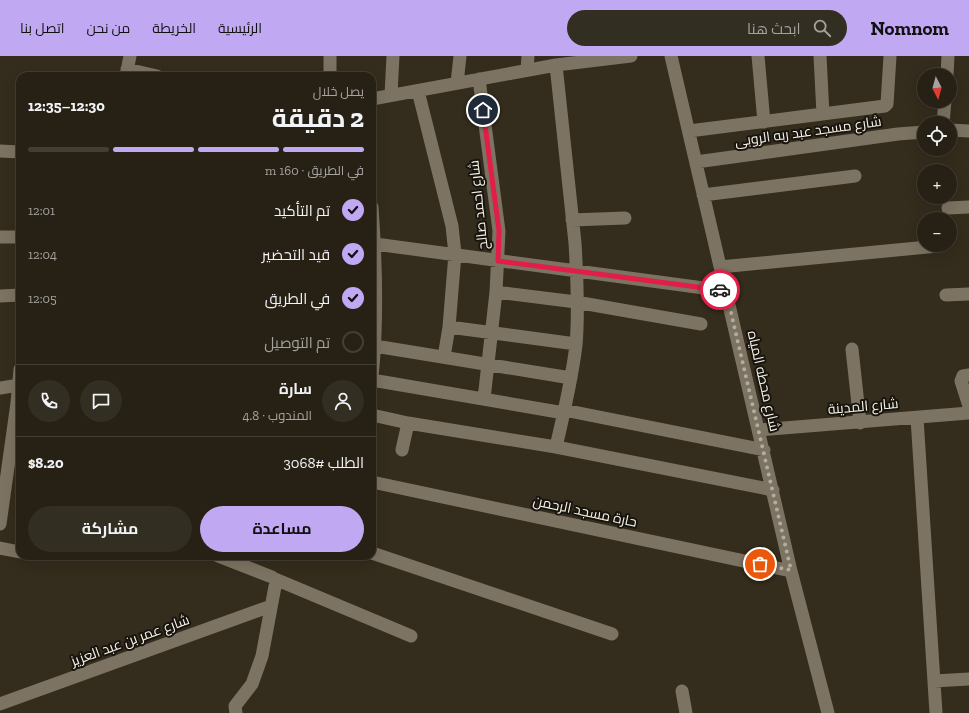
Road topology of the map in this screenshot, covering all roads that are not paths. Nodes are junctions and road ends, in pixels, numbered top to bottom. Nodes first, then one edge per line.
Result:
1 (130, 56) edge
2 (330, 56) edge
3 (393, 56) edge
4 (460, 56) edge
5 (528, 56) edge
6 (631, 56) edge
7 (671, 56) edge
8 (758, 56) edge
9 (820, 56) edge
10 (890, 56) edge
11 (948, 56) edge
12 (556, 65) junction
13 (947, 68) edge
14 (527, 70) junction
15 (126, 72) edge
16 (330, 72) edge
17 (479, 79) junction
18 (457, 83) junction
19 (418, 90) junction
20 (391, 95) junction
21 (376, 98) edge
22 (823, 114) junction
23 (764, 122) junction
24 (957, 130) edge
25 (689, 131) junction
26 (969, 131) edge
27 (917, 133) edge
28 (0, 151) edge
29 (16, 152) edge
30 (696, 162) junction
31 (855, 176) dead end
32 (704, 195) junction
33 (969, 207) edge
34 (948, 208) dead end
35 (625, 218) dead end
36 (572, 220) junction
37 (0, 237) edge
38 (16, 237) edge
39 (376, 242) edge
40 (917, 248) edge
41 (455, 254) junction
42 (498, 261) junction
43 (720, 267) junction
44 (576, 272) junction
45 (726, 291) junction
46 (496, 292) junction
47 (969, 294) edge
48 (16, 295) edge
49 (946, 295) dead end
50 (0, 296) edge
51 (576, 302) junction
52 (701, 324) dead end
53 (449, 327) junction
54 (492, 332) junction
55 (576, 344) junction
56 (376, 346) edge
57 (852, 349) dead end
58 (444, 357) junction
59 (488, 363) junction
60 (969, 375) edge
61 (571, 378) junction
62 (376, 379) edge
63 (16, 385) edge
64 (0, 388) edge
65 (484, 399) junction
66 (969, 406) edge
67 (564, 412) junction
68 (969, 413) edge
69 (376, 416) edge
70 (917, 418) junction
71 (408, 423) junction
72 (860, 423) junction
73 (759, 430) junction
74 (16, 436) edge
75 (556, 447) junction
76 (402, 450) dead end
77 (764, 450) junction
78 (14, 468) edge
79 (376, 483) edge
80 (773, 490) junction
81 (0, 524) edge
82 (0, 548) edge
83 (16, 551) edge
84 (376, 554) edge
85 (228, 560) edge
86 (791, 570) junction
87 (275, 579) junction
88 (271, 606) junction
89 (612, 634) dead end
90 (411, 636) dead end
91 (969, 679) edge
92 (934, 681) junction
93 (682, 690) dead end
94 (0, 704) edge
95 (236, 713) edge
96 (686, 713) edge
97 (828, 713) edge
98 (936, 713) edge

1 - 15 street
2 - 16 street
3 - 20 street
4 - 18 street
5 - 14 street
6 - 12 street
7 - 25 street, شارع محطه المياه
8 - 23 street
9 - 22 street
10 - 22 street
11 - 13 street
12 - 14 street
12 - 36 street
14 - 17 street
17 - 18 street
17 - 42 street, شارع احمد صالح
18 - 19 street
19 - 20 street
19 - 41 street
20 - 21 street
22 - 23 street
23 - 25 street
24 - 26 street
25 - 30 street, شارع محطه المياه
27 - 30 street, شارع مسجد عبد ربه الروبى
28 - 29 street
30 - 32 street, شارع محطه المياه
31 - 32 street
32 - 43 street, شارع محطه المياه
33 - 34 street
35 - 36 street
36 - 44 street
37 - 38 street
39 - 41 street
40 - 43 street
41 - 42 street
41 - 53 street
42 - 44 street
42 - 46 street, شارع احمد صالح
43 - 45 street, شارع محطه المياه
44 - 45 street
44 - 51 street
45 - 73 street, شارع محطه المياه
46 - 51 street
46 - 54 street, شارع احمد صالح
47 - 49 street
48 - 50 street
51 - 52 street
51 - 55 street
53 - 54 street
53 - 58 street
54 - 55 street
54 - 59 street, شارع احمد صالح
55 - 61 street
56 - 58 street
57 - 72 street
58 - 59 street
59 - 61 street
59 - 65 street, شارع احمد صالح
60 - 66 street
61 - 67 street
62 - 65 street
63 - 64 street
65 - 67 street
67 - 75 street
67 - 77 street
68 - 70 street, شارع المدينة
69 - 71 street
70 - 72 street, شارع المدينة
70 - 92 street
71 - 75 street
71 - 76 street
72 - 73 street, شارع المدينة
73 - 77 street, شارع محطه المياه
74 - 78 street
75 - 80 street
77 - 80 street, شارع محطه المياه
78 - 81 street
79 - 86 street, حارة مسجد الرحمن
80 - 86 street, شارع محطه المياه
82 - 83 street
84 - 89 street
85 - 87 street
86 - 97 street, شارع محطه المياه
87 - 88 street
87 - 90 street
88 - 94 street, شارع عمر بن عبد العزيز
88 - 95 street
91 - 92 street
92 - 98 street
93 - 96 street

